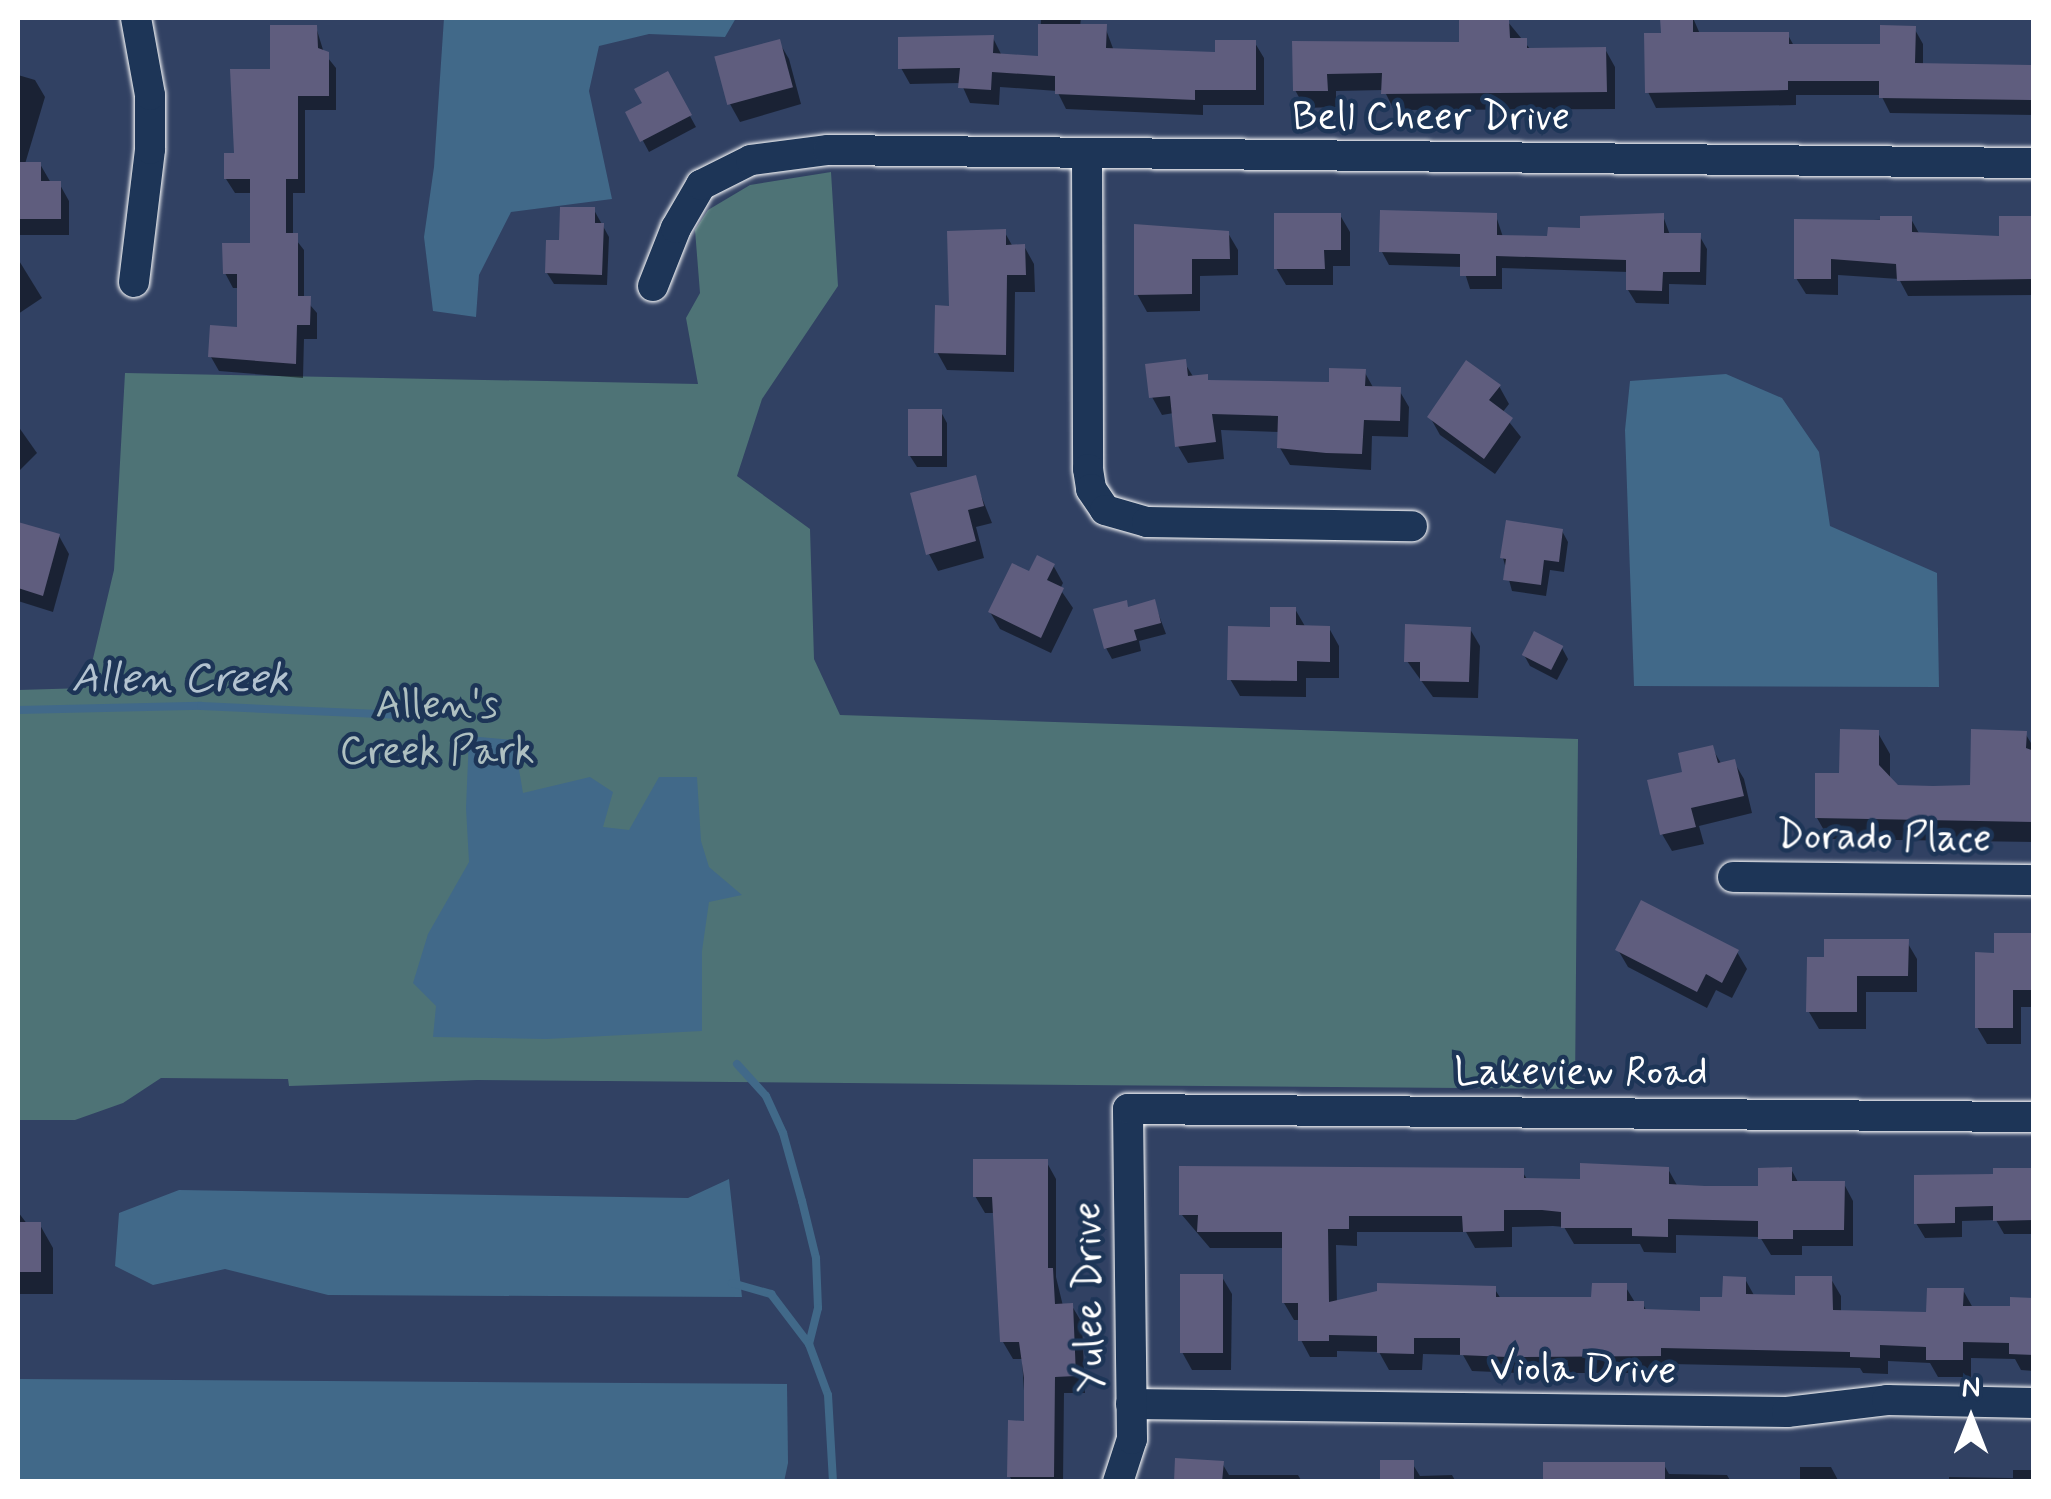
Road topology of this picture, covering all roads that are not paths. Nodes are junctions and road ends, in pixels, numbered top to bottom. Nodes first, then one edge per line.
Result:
1 (136, 18) edge
2 (1087, 155) junction
3 (2034, 163) edge
4 (134, 282) dead end
5 (653, 286) dead end
6 (1412, 526) dead end
7 (1733, 876) dead end
8 (2034, 880) edge
9 (1128, 1109) joint
10 (2034, 1117) edge
11 (2034, 1403) edge
12 (1131, 1404) junction
13 (1118, 1482) edge

1 - 4 street
2 - 3 street, Bell Cheer Drive
2 - 5 street, Bell Cheer Drive
2 - 6 street
7 - 8 street, Dorado Place
9 - 10 street, Lakeview Road
9 - 12 street, Yulee Drive
11 - 12 street, Viola Drive
12 - 13 street, Yulee Drive

